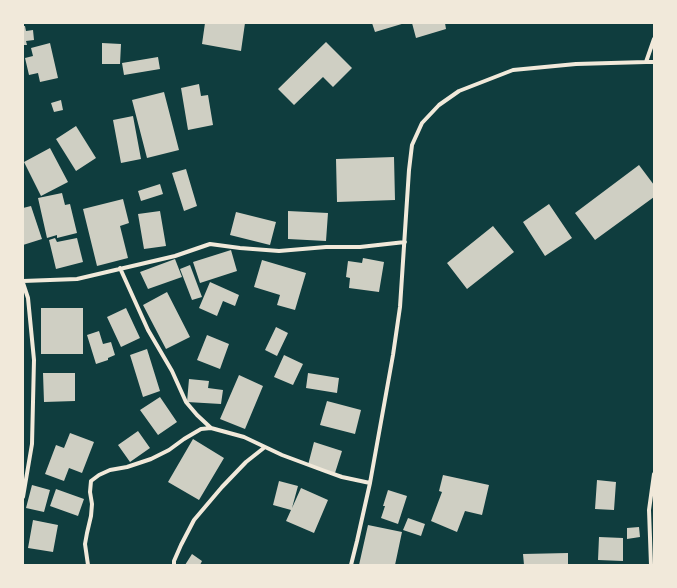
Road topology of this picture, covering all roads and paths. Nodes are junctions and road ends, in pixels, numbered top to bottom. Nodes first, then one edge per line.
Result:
1 (654, 39) edge
2 (646, 62) junction
3 (654, 62) edge
4 (404, 242) junction
5 (120, 268) junction
6 (23, 282) edge
7 (212, 428) junction
8 (265, 447) junction
9 (654, 474) edge
10 (370, 483) junction
11 (23, 497) edge
12 (88, 565) edge
13 (174, 565) edge
14 (351, 565) edge
15 (651, 565) edge

1 - 2 street
2 - 3 street
2 - 4 street
4 - 5 street
4 - 10 street
5 - 6 street
5 - 7 street
6 - 11 street
7 - 8 street
7 - 12 street
8 - 10 street
8 - 13 street
9 - 15 street
10 - 14 street

